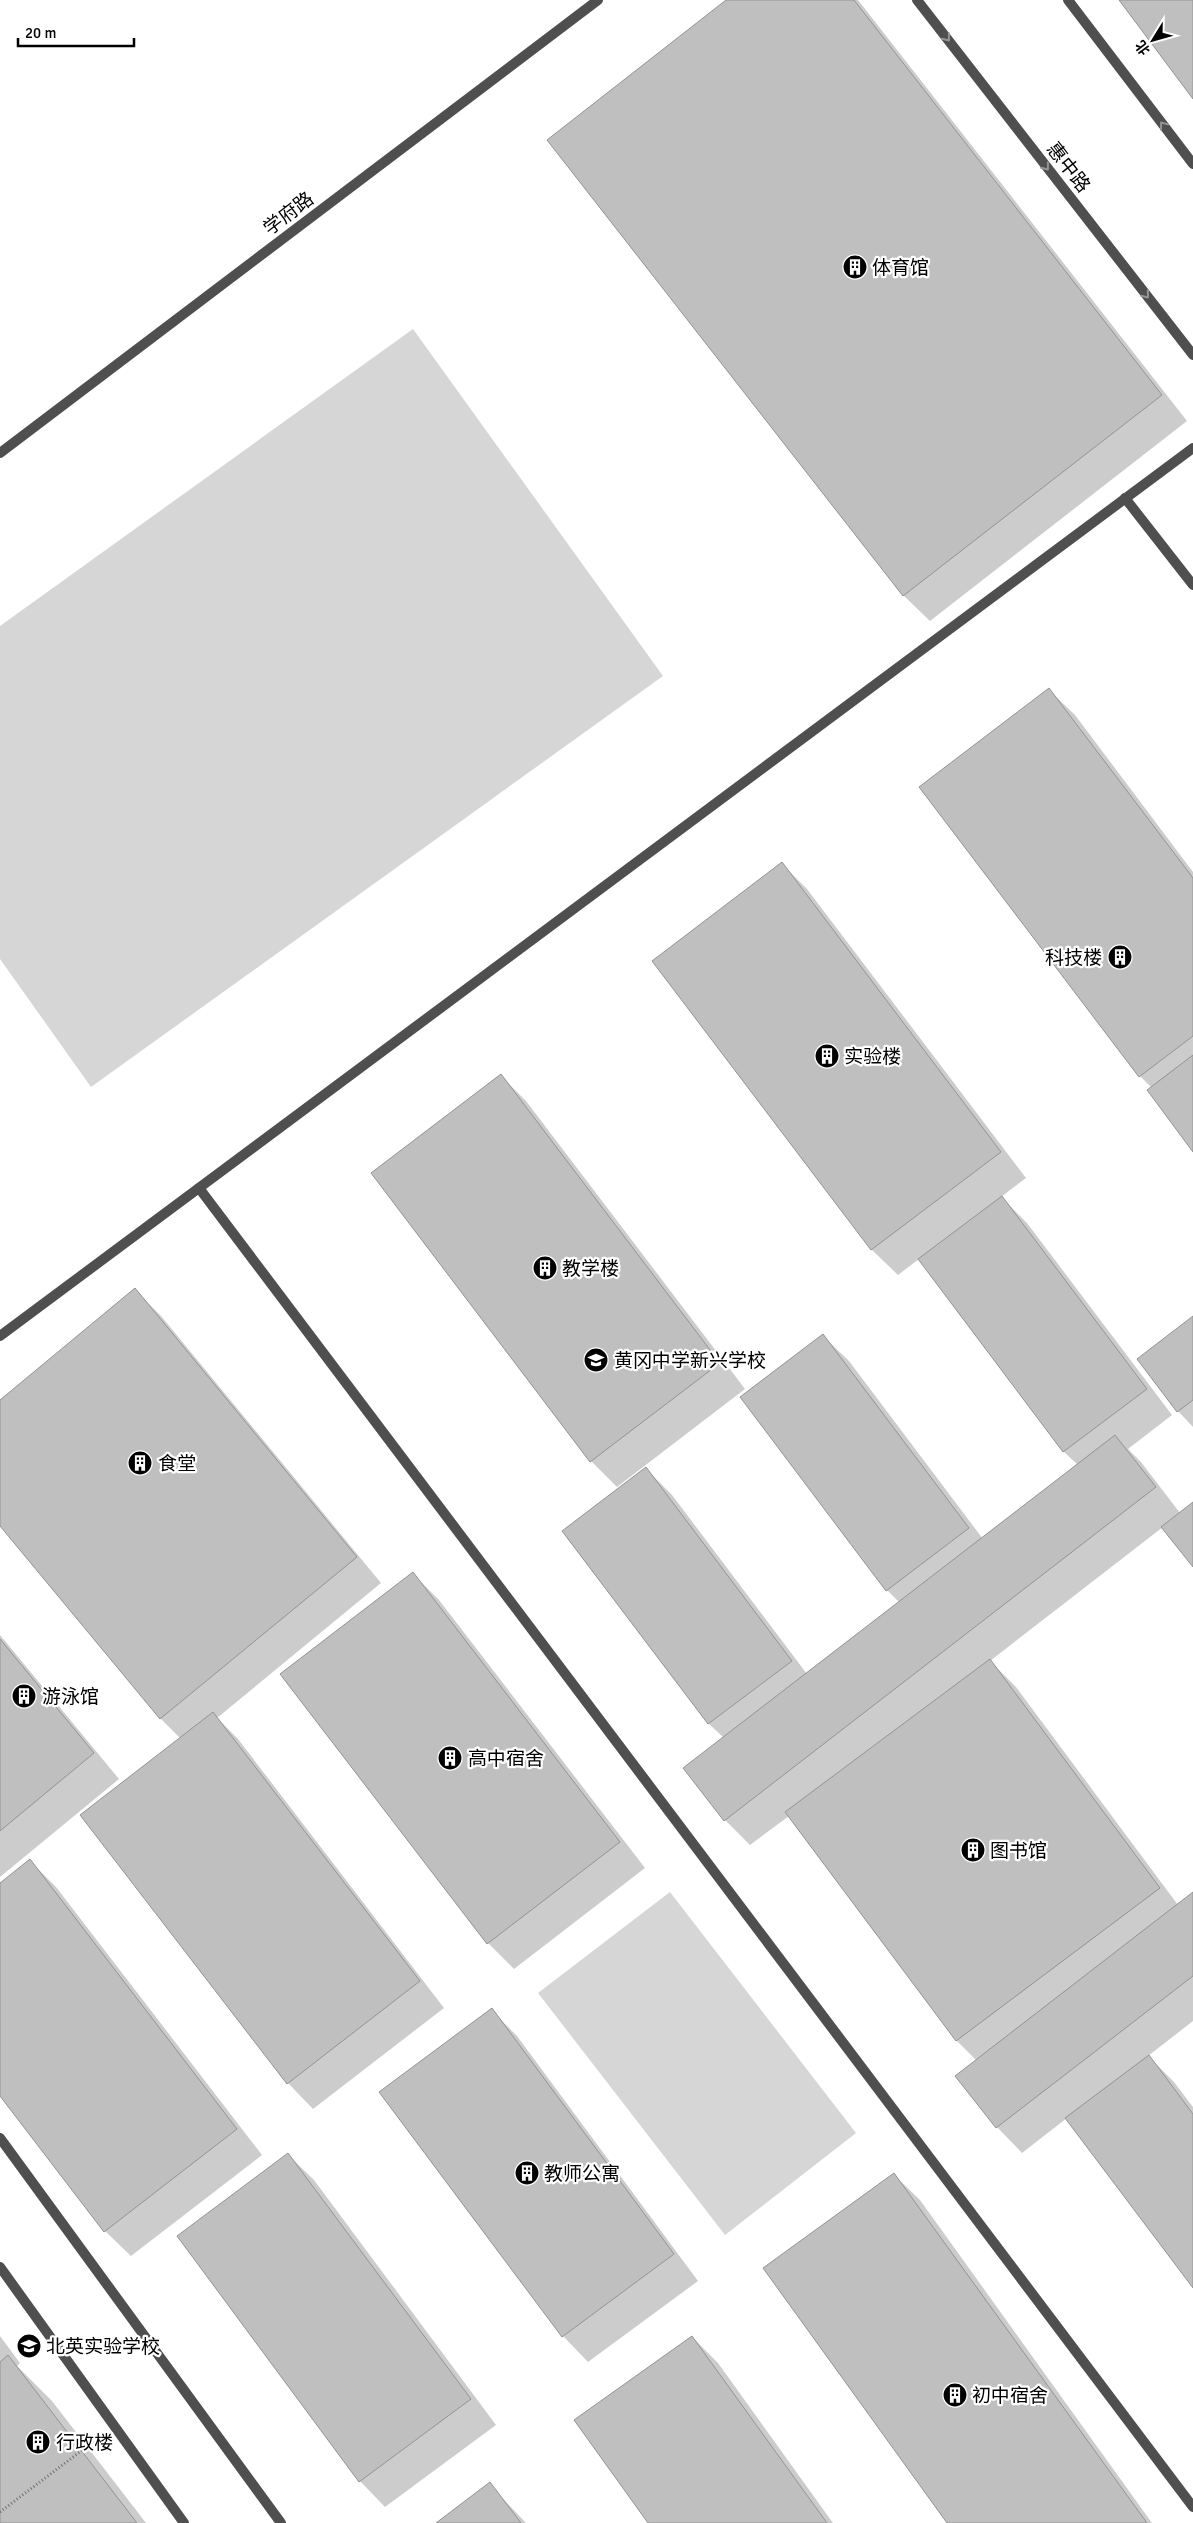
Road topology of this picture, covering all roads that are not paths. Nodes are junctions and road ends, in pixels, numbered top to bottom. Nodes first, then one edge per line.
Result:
1 (598, 0) edge
2 (917, 0) edge
3 (1068, 0) edge
4 (1193, 164) edge
5 (1193, 355) edge
6 (1193, 448) edge
7 (0, 453) edge
8 (1125, 498) junction
9 (1193, 585) edge
10 (199, 1188) junction
11 (0, 1336) edge
12 (0, 2138) edge
13 (0, 2267) edge
14 (1193, 2507) edge
15 (184, 2523) edge
16 (281, 2523) edge

1 - 7 street, 学府路
2 -> 5 street, 惠中路
4 -> 3 street
6 - 8 street
8 - 9 street
8 - 10 street
10 - 11 street
10 - 14 street
12 - 16 street
13 - 15 street

